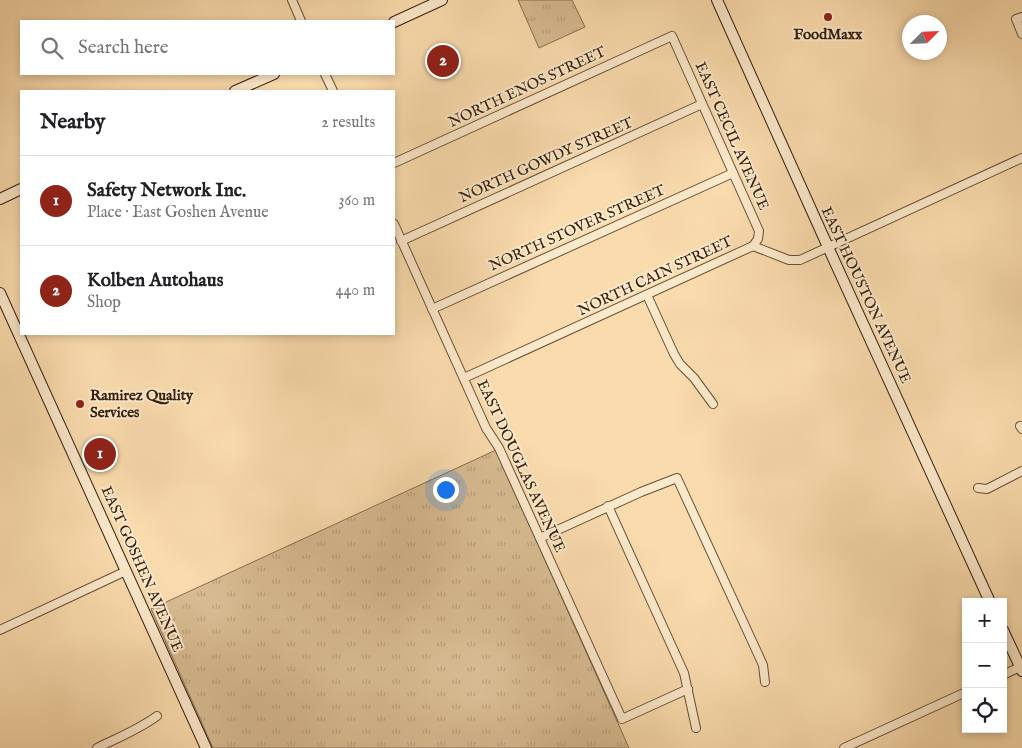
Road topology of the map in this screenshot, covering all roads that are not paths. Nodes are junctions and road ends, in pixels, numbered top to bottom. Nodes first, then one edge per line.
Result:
1 (292, 0) edge
2 (442, 0) edge
3 (717, 0) edge
4 (1019, 18) edge
5 (301, 20) edge
6 (395, 22) edge
7 (1022, 34) edge
8 (672, 36) joint
9 (272, 75) edge
10 (325, 75) edge
11 (237, 90) edge
12 (333, 90) edge
13 (702, 104) junction
14 (1022, 158) edge
15 (395, 163) edge
16 (733, 173) junction
17 (20, 189) edge
18 (0, 199) edge
19 (395, 226) edge
20 (401, 241) junction
21 (753, 246) junction
22 (828, 247) junction
23 (0, 293) edge
24 (647, 295) junction
25 (432, 309) junction
26 (464, 378) junction
27 (713, 404) dead end
28 (1022, 471) edge
29 (978, 488) dead end
30 (608, 506) junction
31 (540, 538) junction
32 (126, 571) junction
33 (988, 598) edge
34 (0, 630) edge
35 (1007, 639) edge
36 (1021, 669) edge
37 (1007, 674) edge
38 (765, 682) dead end
39 (688, 689) junction
40 (962, 694) edge
41 (157, 716) dead end
42 (696, 728) dead end
43 (96, 748) edge
44 (206, 748) edge
45 (844, 748) edge

1 - 5 street
2 - 6 main road
3 - 22 main road, EAST HOUSTON AVENUE
4 - 7 street
8 - 13 street, EAST CECIL AVENUE
8 - 15 street, NORTH ENOS STREET
9 - 11 main road
10 - 12 street
13 - 16 street, EAST CECIL AVENUE
13 - 20 street, NORTH GOWDY STREET
14 - 22 street, NORTH CAIN STREET
16 - 21 street, EAST CECIL AVENUE
16 - 25 street, NORTH STOVER STREET
17 - 18 main road
19 - 20 street, EAST DOUGLAS AVENUE
20 - 25 street, EAST DOUGLAS AVENUE
21 - 22 street, NORTH CAIN STREET
21 - 24 street, NORTH CAIN STREET
22 - 33 main road, EAST HOUSTON AVENUE
23 - 32 main road, EAST GOSHEN AVENUE
24 - 26 street, NORTH CAIN STREET
24 - 27 street
25 - 26 street, EAST DOUGLAS AVENUE
26 - 31 street, EAST DOUGLAS AVENUE
28 - 29 street
30 - 31 street
30 - 38 street
30 - 39 street
31 - 39 street, EAST DOUGLAS AVENUE
32 - 34 street
32 - 44 main road, EAST GOSHEN AVENUE
35 - 36 main road
36 - 37 street
39 - 42 street
40 - 45 street
41 - 43 street

